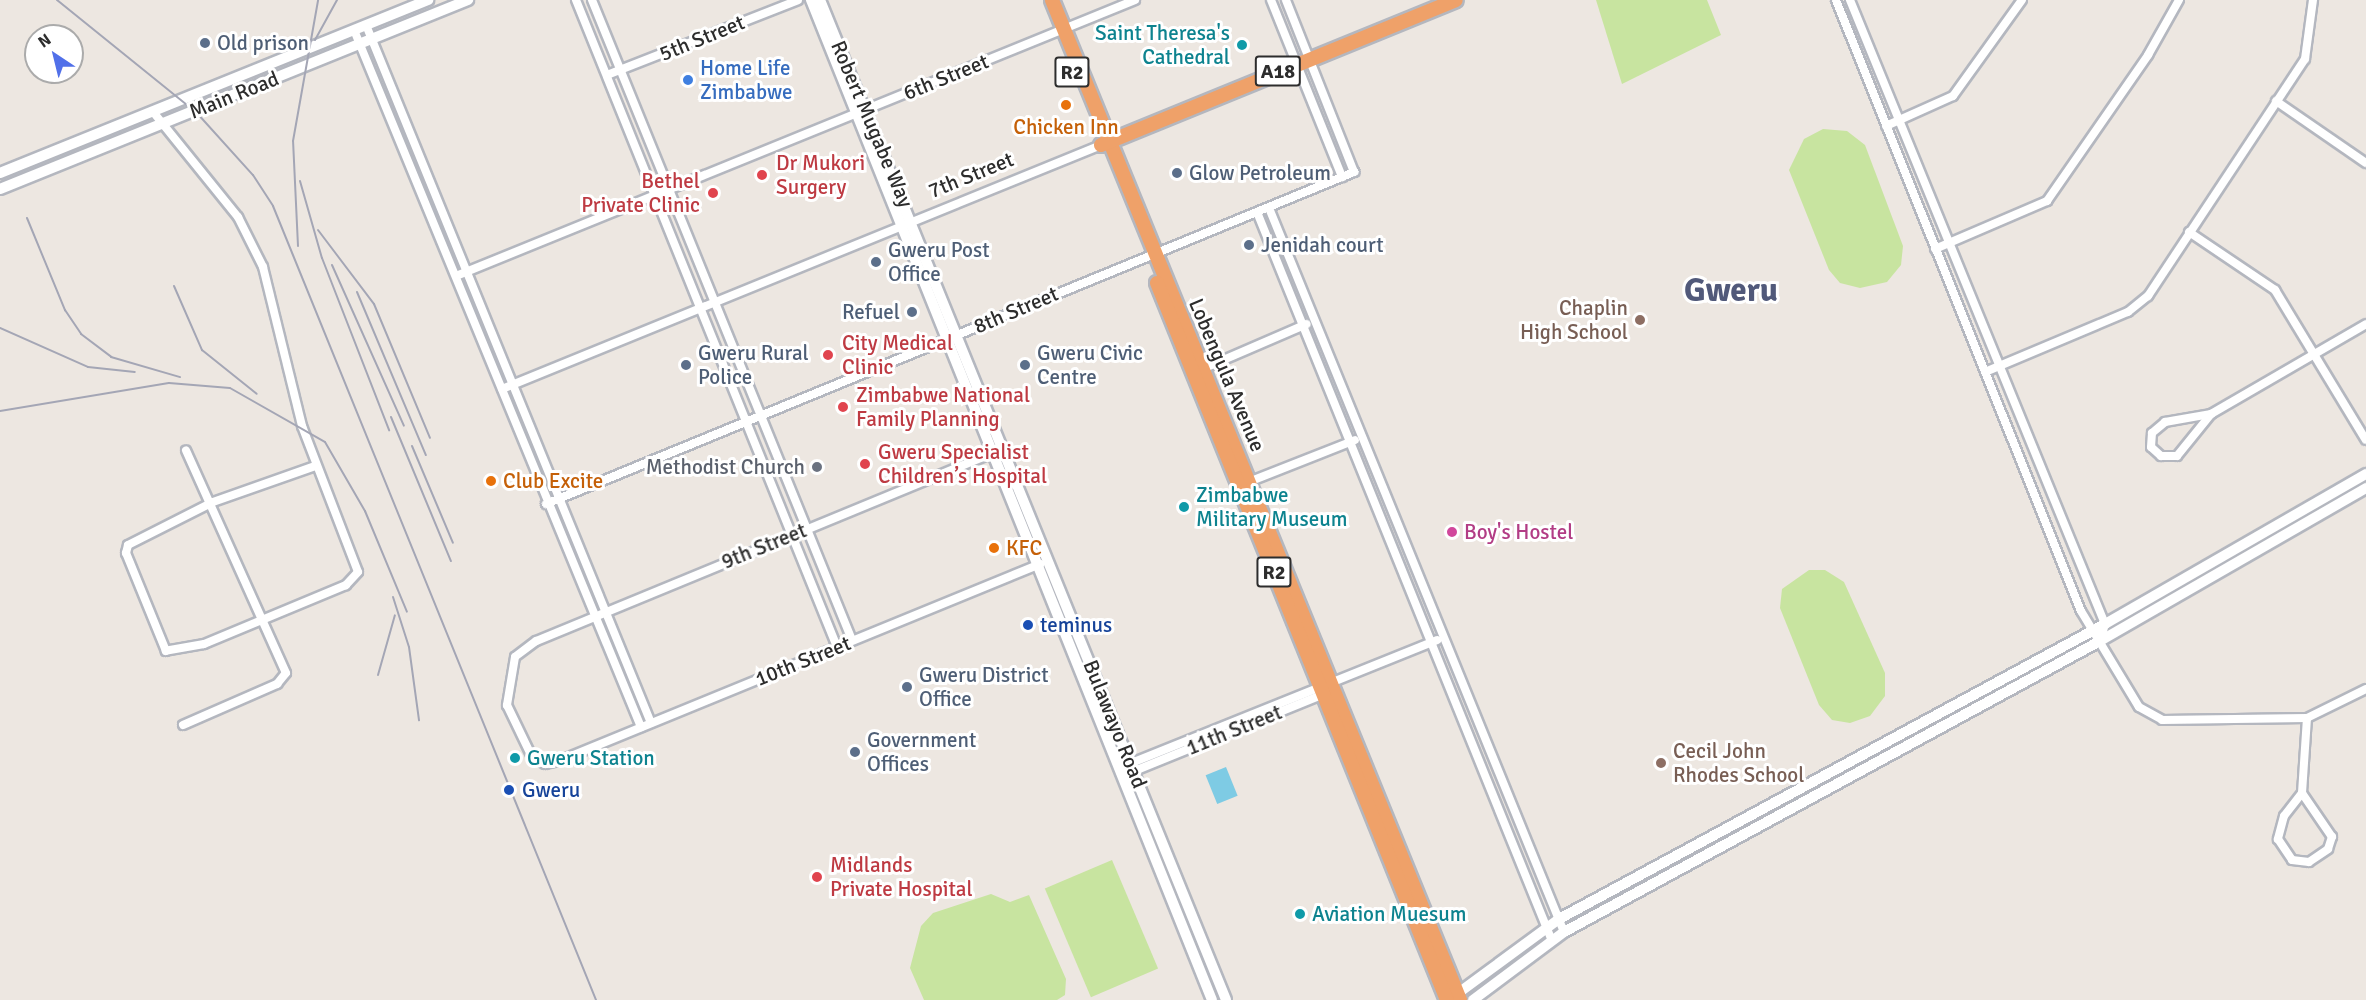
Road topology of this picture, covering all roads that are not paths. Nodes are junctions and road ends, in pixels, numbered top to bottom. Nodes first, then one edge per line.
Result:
1 (428, 0) edge
2 (468, 0) edge
3 (576, 0) edge
4 (592, 0) edge
5 (798, 0) edge
6 (811, 0) edge
7 (820, 0) edge
8 (1043, 0) edge
9 (1052, 0) edge
10 (1135, 0) edge
11 (1271, 0) edge
12 (1286, 0) edge
13 (1456, 0) edge
14 (2022, 0) edge
15 (2180, 0) edge
16 (2313, 0) edge
17 (1852, 1) edge
18 (456, 2) edge
19 (1837, 4) edge
20 (366, 25) junction
21 (354, 30) junction
22 (1060, 31) junction
23 (372, 39) junction
24 (358, 44) junction
25 (1303, 61) junction
26 (620, 71) junction
27 (607, 75) junction
28 (2276, 101) junction
29 (861, 111) junction
30 (154, 113) junction
31 (1898, 121) junction
32 (164, 124) junction
33 (1886, 126) junction
34 (1105, 143) junction
35 (420, 152) junction
36 (50, 154) junction
37 (407, 157) junction
38 (2366, 163) edge
39 (56, 167) junction
40 (0, 173) edge
41 (1342, 177) junction
42 (0, 189) edge
43 (668, 189) junction
44 (655, 194) junction
45 (1269, 208) junction
46 (1257, 212) junction
47 (907, 223) junction
48 (2189, 231) junction
49 (1947, 244) junction
50 (1935, 249) junction
51 (1150, 254) junction
52 (470, 271) junction
53 (456, 276) junction
54 (714, 300) junction
55 (699, 306) junction
56 (1315, 321) junction
57 (2366, 324) edge
58 (1305, 325) junction
59 (952, 337) junction
60 (2316, 353) junction
61 (1997, 368) junction
62 (1197, 371) junction
63 (1985, 372) junction
64 (1338, 378) junction
65 (1328, 382) junction
66 (516, 383) junction
67 (502, 388) junction
68 (758, 414) junction
69 (2211, 414) junction
70 (746, 419) junction
71 (1362, 436) junction
72 (2366, 440) edge
73 (1352, 441) junction
74 (186, 450) dead end
75 (997, 451) junction
76 (315, 466) junction
77 (2366, 474) edge
78 (1244, 484) junction
79 (2366, 488) edge
80 (2050, 492) junction
81 (2036, 497) junction
82 (562, 498) junction
83 (213, 502) junction
84 (546, 504) junction
85 (807, 529) junction
86 (792, 535) junction
87 (1406, 542) junction
88 (1395, 546) junction
89 (1042, 563) junction
90 (606, 610) junction
91 (593, 615) junction
92 (265, 616) junction
93 (2104, 624) junction
94 (2090, 632) junction
95 (1445, 637) junction
96 (852, 640) junction
97 (2100, 641) junction
98 (1433, 642) junction
99 (837, 646) junction
100 (1330, 685) junction
101 (2366, 689) edge
102 (2307, 717) junction
103 (651, 723) junction
104 (183, 724) dead end
105 (642, 727) junction
106 (559, 761) joint
107 (1132, 767) junction
108 (1120, 772) junction
109 (2302, 793) junction
110 (1529, 844) junction
111 (1516, 850) junction
112 (1559, 919) junction
113 (1547, 927) junction
114 (1564, 932) junction
115 (1552, 941) junction
116 (1454, 999) edge
117 (1212, 1000) edge
118 (1226, 1000) edge
119 (1473, 1000) edge

1 - 20 main road, Main Road
2 - 18 main road, Main Road
3 - 27 street
4 - 26 street
5 - 26 street, 5th Street
6 - 29 main road, Robert Mugabe Way
7 - 29 main road, Robert Mugabe Way
8 - 22 highway, Lobengula Avenue / R2
9 - 22 highway, Lobengula Avenue / R2
10 - 22 street, 6th Street
11 - 25 street
12 - 25 street
13 - 25 highway, 7th Street / A18
14 - 31 street
15 - 49 street
16 - 28 street
17 - 19 street
17 - 31 street
18 - 23 main road, Main Road
19 - 33 street
20 - 21 main road, Main Road
20 - 23 street
21 - 24 street
21 - 30 main road, Main Road
22 - 29 street, 6th Street
22 - 34 highway, Lobengula Avenue / R2
23 - 24 main road, Main Road
23 - 35 street
24 - 32 main road, Main Road
24 - 37 street
25 - 34 highway, 7th Street / A18
25 - 41 street
25 - 41 street, 8th Street
26 - 27 street, 5th Street
26 - 43 street
27 - 44 street
28 - 38 street
28 - 48 street
29 - 43 street, 6th Street
29 - 47 main road, Robert Mugabe Way
30 - 32 street
30 - 36 main road, Main Road
31 - 33 street
31 - 49 street
32 - 39 main road, Main Road
32 - 76 street
33 - 50 street
34 - 47 street, 7th Street
34 - 51 highway, Lobengula Avenue / R2
35 - 37 street
35 - 52 street
36 - 39 main road
36 - 40 main road, Main Road
37 - 53 street
39 - 42 main road, Main Road
41 - 45 street, 8th Street
43 - 44 street, 6th Street
43 - 54 street
44 - 52 street, 6th Street
44 - 55 street
45 - 46 street, 8th Street
45 - 56 street
46 - 51 street, 8th Street
46 - 58 street
47 - 54 street, 7th Street
47 - 59 main road, Robert Mugabe Way
48 - 60 street
48 - 61 street
49 - 50 street
49 - 61 street
50 - 63 street
51 - 59 street, 8th Street
51 - 62 highway, Lobengula Avenue / R2
52 - 53 street, 6th Street
52 - 66 street
53 - 67 street
54 - 55 street, 7th Street
54 - 68 street
55 - 66 street, 7th Street
55 - 70 street
56 - 58 street
56 - 64 street
57 - 60 street
58 - 62 street
58 - 65 street
59 - 68 street, 8th Street
59 - 75 main road, Robert Mugabe Way
60 - 69 street
60 - 72 street
61 - 63 street
61 - 80 street
62 - 78 highway, Lobengula Avenue / R2
63 - 81 street
64 - 65 street
64 - 71 street
65 - 73 street
66 - 67 street, 7th Street
66 - 82 street
67 - 84 street
68 - 70 street, 8th Street
68 - 85 street
69 - 69 street
70 - 82 street, 8th Street
70 - 86 street
71 - 73 street
71 - 87 street
73 - 78 street
73 - 88 street
74 - 83 street
75 - 85 street, 9th Street
75 - 89 main road, Bulawayo Road
76 - 83 street
76 - 92 street
77 - 93 main road
78 - 100 highway, Lobengula Avenue / R2
79 - 97 main road
80 - 81 street
80 - 93 street
81 - 94 street
82 - 84 street, 8th Street
82 - 90 street
83 - 92 street
83 - 92 street
84 - 91 street
85 - 86 street, 9th Street
85 - 96 street
86 - 90 street, 9th Street
86 - 99 street
87 - 88 street
87 - 95 street
88 - 98 street
89 - 96 street, 10th Street
89 - 107 main road, Bulawayo Road
89 - 108 main road, Bulawayo Road
90 - 91 street, 9th Street
90 - 103 street
91 - 105 street
91 - 106 street, 9th Street
92 - 104 street
93 - 94 main road
93 - 97 street
94 - 97 street
94 - 112 main road
95 - 98 street, 11th Street
95 - 110 street
96 - 99 street, 10th Street
97 - 102 street
97 - 114 main road
98 - 100 street, 11th Street
98 - 111 street
99 - 103 street, 10th Street
100 - 107 street, 11th Street
100 - 116 highway, Lobengula Avenue / R2
101 - 102 street
102 - 109 street
103 - 105 street, 10th Street
105 - 106 street, 10th Street
107 - 108 street, 11th Street
107 - 118 main road, Bulawayo Road
108 - 117 main road, Bulawayo Road
109 - 109 street
110 - 111 street
110 - 112 street
111 - 113 street
112 - 113 main road
112 - 114 street
113 - 115 street
113 - 116 main road
114 - 115 main road
115 - 119 main road

